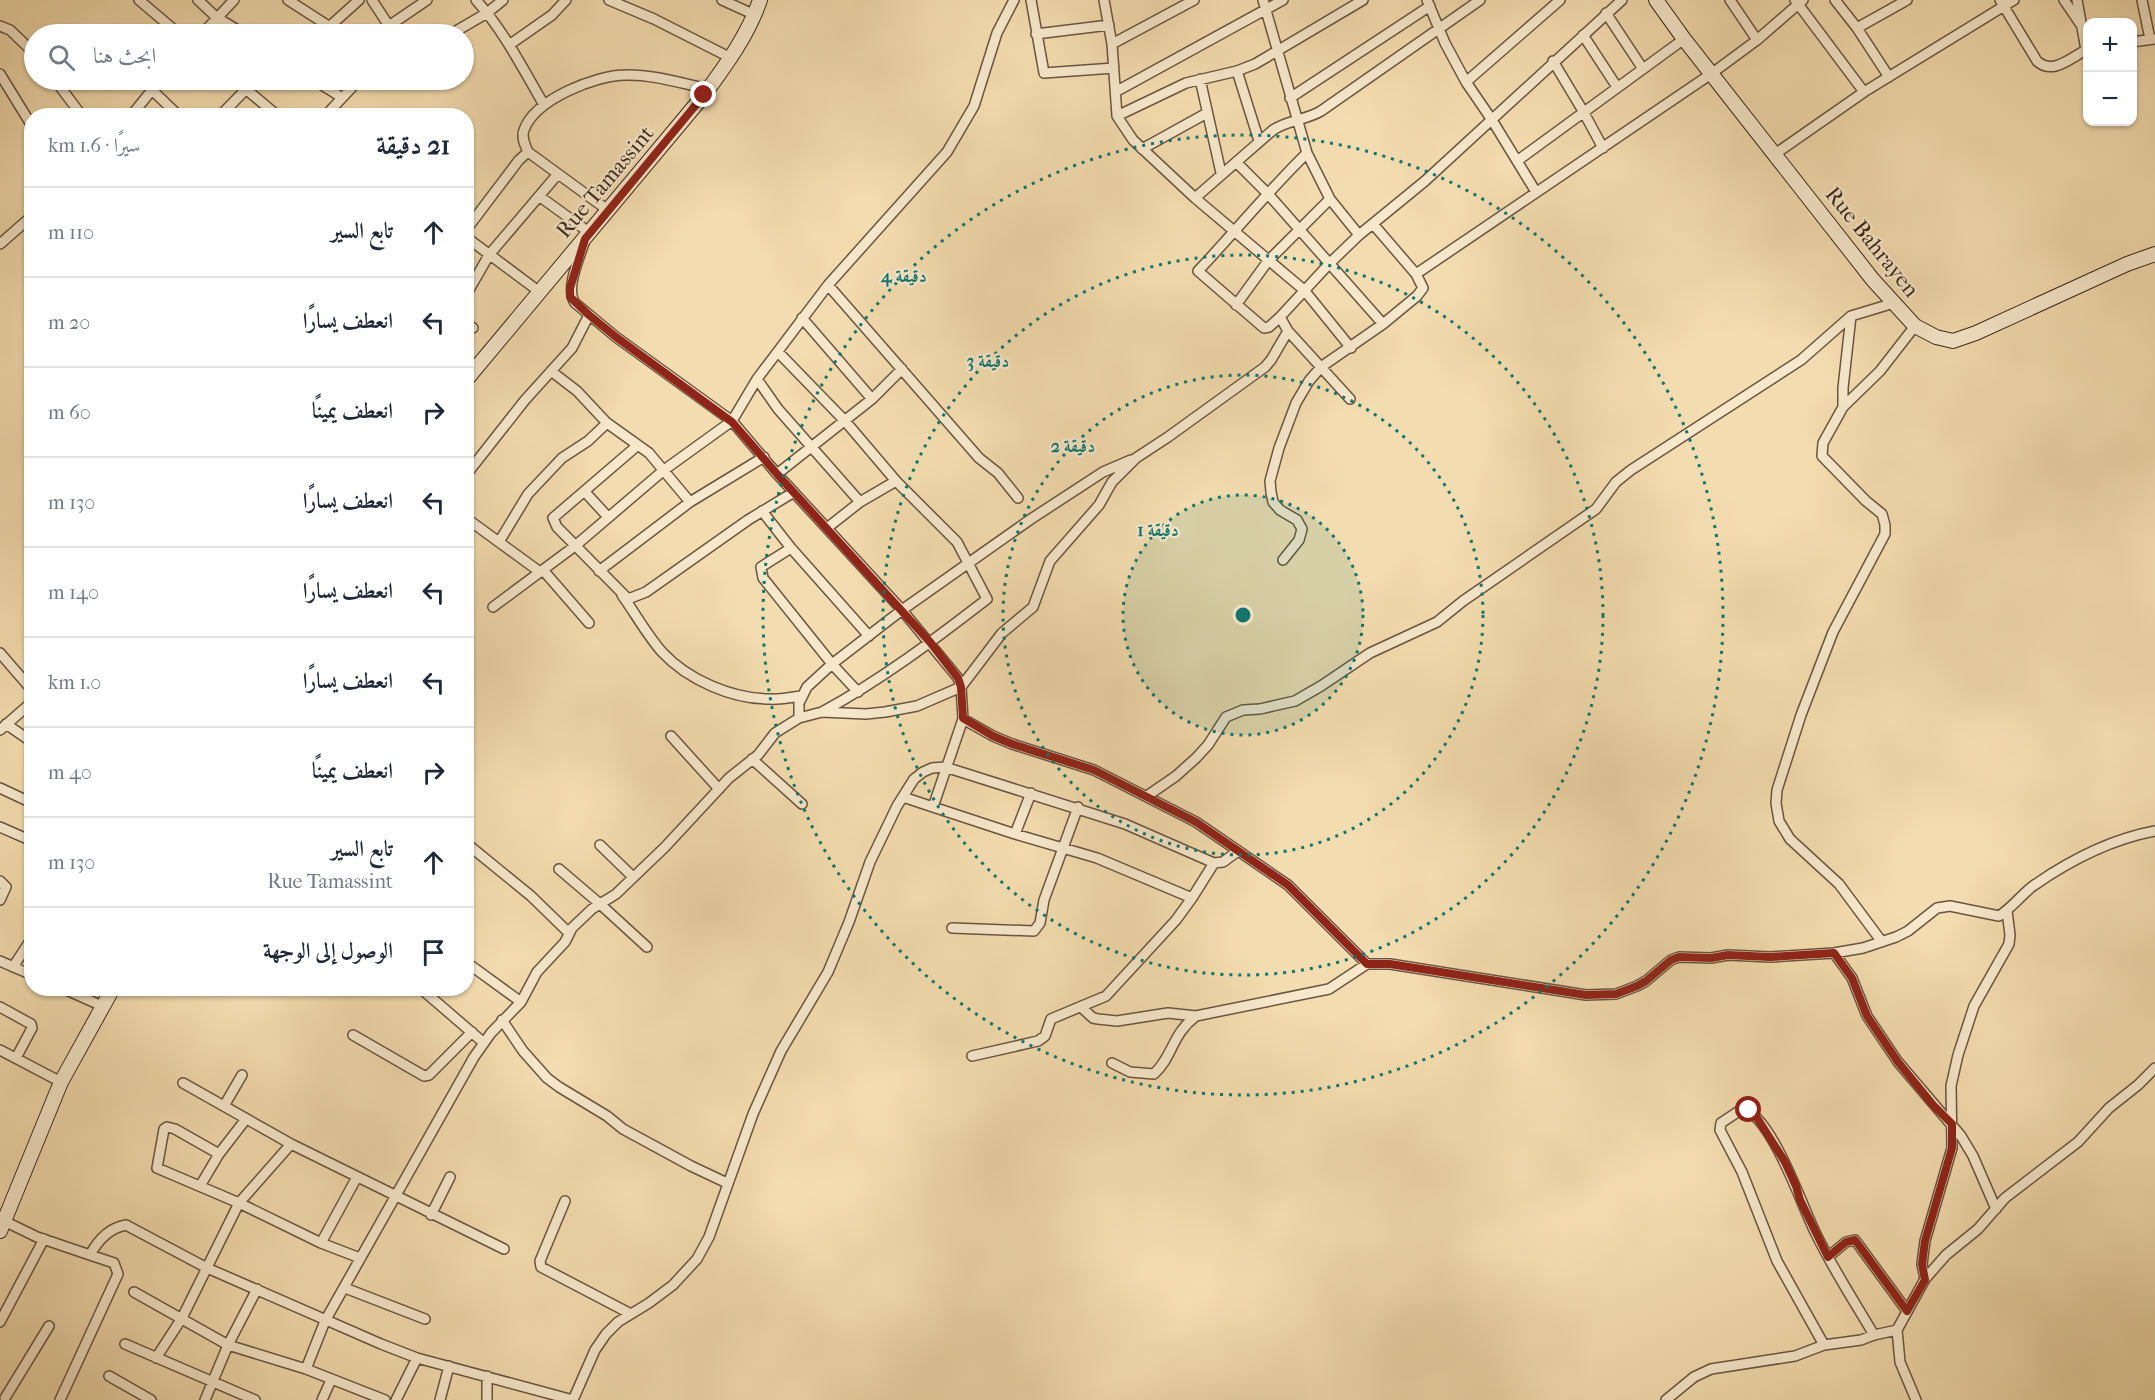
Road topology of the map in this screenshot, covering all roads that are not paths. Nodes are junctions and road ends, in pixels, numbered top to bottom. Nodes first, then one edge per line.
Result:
1 (139, 0) edge
2 (198, 0) edge
3 (234, 0) edge
4 (359, 0) edge
5 (372, 0) edge
6 (427, 0) edge
7 (476, 0) edge
8 (503, 0) edge
9 (566, 0) edge
10 (609, 0) edge
11 (722, 0) edge
12 (760, 0) edge
13 (1014, 0) edge
14 (1031, 0) edge
15 (1104, 0) edge
16 (1194, 0) edge
17 (1263, 0) edge
18 (1283, 0) edge
19 (1363, 0) edge
20 (1480, 0) edge
21 (1560, 0) edge
22 (1622, 0) edge
23 (1656, 0) edge
24 (1730, 0) edge
25 (1835, 0) edge
26 (1907, 0) edge
27 (2014, 0) edge
28 (2064, 0) edge
29 (2078, 0) edge
30 (2142, 0) edge
31 (294, 1) edge
32 (1799, 2) edge
33 (1428, 3) edge
34 (2002, 3) edge
35 (1266, 11) junction
36 (488, 13) junction
37 (1606, 13) junction
38 (755, 15) junction
39 (216, 17) junction
40 (167, 24) edge
41 (210, 24) edge
42 (228, 24) edge
43 (327, 24) edge
44 (332, 24) edge
45 (388, 24) edge
46 (392, 24) edge
47 (469, 24) edge
48 (1109, 25) junction
49 (0, 26) edge
50 (1857, 28) junction
51 (2083, 28) joint
52 (1440, 29) junction
53 (1036, 34) junction
54 (1583, 35) junction
55 (1684, 39) junction
56 (2152, 39) edge
57 (1757, 40) junction
58 (2137, 41) edge
59 (24, 43) edge
60 (1112, 44) junction
61 (509, 45) junction
62 (1277, 51) junction
63 (2083, 52) edge
64 (731, 58) junction
65 (1553, 62) junction
66 (1114, 68) junction
67 (1643, 69) junction
68 (1237, 71) junction
69 (0, 74) edge
70 (1711, 74) junction
71 (1889, 77) junction
72 (1200, 79) junction
73 (1466, 82) junction
74 (1617, 87) junction
75 (709, 89) junction
76 (62, 90) edge
77 (150, 90) edge
78 (152, 90) edge
79 (245, 90) edge
80 (249, 90) edge
81 (330, 90) edge
82 (348, 90) edge
83 (1117, 91) junction
84 (1864, 92) junction
85 (341, 97) junction
86 (1290, 98) junction
87 (544, 105) junction
88 (76, 108) edge
89 (136, 108) edge
90 (171, 108) edge
91 (228, 108) edge
92 (270, 108) edge
93 (332, 108) edge
94 (1583, 111) junction
95 (24, 113) edge
96 (1207, 113) junction
97 (1117, 116) junction
98 (1492, 120) junction
99 (1297, 121) junction
100 (1259, 141) junction
101 (1603, 148) junction
102 (1142, 149) junction
103 (528, 152) junction
104 (1307, 153) junction
105 (1775, 154) junction
106 (1517, 161) junction
107 (1236, 162) junction
108 (1221, 173) junction
109 (557, 175) junction
110 (1536, 192) junction
111 (1268, 194) junction
112 (539, 196) junction
113 (1195, 198) junction
114 (1330, 199) junction
115 (609, 211) junction
116 (474, 219) edge
117 (23, 224) edge
118 (1373, 224) junction
119 (1299, 231) junction
120 (1236, 232) junction
121 (587, 236) junction
122 (1359, 236) junction
123 (474, 243) edge
124 (2155, 243) edge
125 (0, 244) edge
126 (2155, 254) edge
127 (489, 255) junction
128 (1268, 261) junction
129 (1329, 264) junction
130 (2127, 264) junction
131 (1416, 274) junction
132 (474, 282) edge
133 (828, 285) junction
134 (1304, 290) junction
135 (541, 293) junction
136 (1894, 303) junction
137 (1236, 304) junction
138 (589, 315) junction
139 (1851, 316) junction
140 (802, 318) junction
141 (1280, 318) junction
142 (1383, 324) junction
143 (1915, 326) junction
144 (1288, 331) junction
145 (1351, 348) junction
146 (778, 352) junction
147 (1321, 367) junction
148 (902, 369) junction
149 (474, 371) edge
150 (551, 371) junction
151 (758, 379) junction
152 (872, 399) junction
153 (1350, 399) dead end
154 (1842, 407) junction
155 (845, 421) junction
156 (732, 422) junction
157 (607, 423) junction
158 (638, 445) junction
159 (813, 446) junction
160 (764, 457) junction
161 (1136, 458) junction
162 (474, 465) edge
163 (664, 470) junction
164 (777, 474) junction
165 (896, 480) junction
166 (585, 492) junction
167 (794, 492) junction
168 (1018, 498) dead end
169 (690, 502) junction
170 (860, 502) junction
171 (762, 511) junction
172 (608, 518) junction
173 (474, 523) edge
174 (827, 528) junction
175 (499, 542) junction
176 (574, 546) junction
177 (791, 548) junction
178 (1283, 560) dead end
179 (968, 565) junction
180 (542, 571) junction
181 (599, 571) junction
182 (622, 595) junction
183 (493, 608) dead end
184 (903, 610) junction
185 (589, 623) dead end
186 (869, 636) junction
187 (930, 642) junction
188 (0, 653) edge
189 (832, 664) junction
190 (24, 681) edge
191 (961, 687) junction
192 (858, 692) junction
193 (802, 696) junction
194 (24, 709) edge
195 (822, 712) junction
196 (800, 718) junction
197 (963, 718) junction
198 (3, 727) edge
199 (671, 736) dead end
200 (24, 738) edge
201 (752, 759) junction
202 (945, 767) junction
203 (0, 788) edge
204 (719, 789) junction
205 (1031, 793) junction
206 (1147, 796) junction
207 (903, 797) junction
208 (24, 799) edge
209 (802, 804) dead end
210 (933, 807) junction
211 (1078, 807) junction
212 (0, 827) edge
213 (2155, 831) edge
214 (1016, 834) junction
215 (24, 838) edge
216 (600, 845) dead end
217 (1063, 849) junction
218 (474, 850) edge
219 (1238, 851) junction
220 (1214, 863) junction
221 (559, 869) dead end
222 (633, 877) junction
223 (0, 881) edge
224 (1192, 898) junction
225 (0, 900) edge
226 (600, 904) junction
227 (2007, 911) junction
228 (952, 928) dead end
229 (569, 933) junction
230 (1882, 942) junction
231 (647, 947) dead end
232 (24, 950) edge
233 (1834, 953) junction
234 (0, 961) edge
235 (1367, 964) junction
236 (13, 967) junction
237 (474, 968) edge
238 (24, 972) edge
239 (80, 996) edge
240 (108, 996) edge
241 (430, 996) edge
242 (521, 1002) junction
243 (102, 1006) junction
244 (0, 1007) edge
245 (1082, 1007) junction
246 (1196, 1016) junction
247 (502, 1020) junction
248 (472, 1032) junction
249 (353, 1035) dead end
250 (484, 1043) junction
251 (0, 1050) edge
252 (972, 1056) dead end
253 (16, 1058) junction
254 (1112, 1063) dead end
255 (2155, 1068) edge
256 (242, 1075) dead end
257 (61, 1082) junction
258 (183, 1083) dead end
259 (224, 1106) junction
260 (246, 1119) junction
261 (1952, 1124) junction
262 (291, 1144) junction
263 (219, 1154) junction
264 (357, 1177) junction
265 (450, 1177) dead end
266 (728, 1183) junction
267 (200, 1186) junction
268 (394, 1197) junction
269 (565, 1201) dead end
270 (239, 1203) junction
271 (1996, 1209) junction
272 (431, 1215) junction
273 (1, 1224) edge
274 (44, 1239) junction
275 (321, 1243) junction
276 (504, 1249) dead end
277 (90, 1254) junction
278 (1828, 1257) junction
279 (360, 1258) junction
280 (207, 1268) junction
281 (1925, 1280) junction
282 (345, 1288) junction
283 (258, 1289) junction
284 (134, 1292) dead end
285 (1907, 1311) junction
286 (631, 1314) junction
287 (182, 1318) junction
288 (425, 1319) dead end
289 (325, 1321) junction
290 (0, 1322) edge
291 (49, 1326) dead end
292 (1897, 1330) junction
293 (1874, 1335) junction
294 (125, 1344) dead end
295 (228, 1345) junction
296 (1824, 1345) junction
297 (156, 1358) junction
298 (417, 1358) junction
299 (449, 1366) junction
300 (306, 1369) junction
301 (109, 1376) dead end
302 (487, 1376) junction
303 (331, 1380) junction
304 (213, 1383) junction
305 (4, 1397) edge
306 (60, 1400) edge
307 (152, 1400) edge
308 (205, 1400) edge
309 (255, 1400) edge
310 (322, 1400) edge
311 (385, 1400) edge
312 (396, 1400) edge
313 (440, 1400) edge
314 (487, 1400) edge
315 (573, 1400) edge
316 (1666, 1400) edge
317 (1916, 1400) edge

1 - 40 street
2 - 39 street
3 - 39 street
4 - 44 street
5 - 45 street
6 - 46 street
7 - 36 street
8 - 36 street
9 - 61 street
10 - 64 street
11 - 38 street
12 - 38 main road, Rue Tamassint
13 - 133 street
14 - 53 street
15 - 48 street
16 - 60 street
17 - 35 street
18 - 35 street
19 - 62 street
20 - 52 street
21 - 73 street
22 - 37 street
23 - 55 main road, Rue Bahrayen
24 - 57 street
25 - 50 street
26 - 50 street
27 - 34 street
28 - 51 street
29 - 51 street
30 - 56 street
31 - 43 street
32 - 57 street
32 - 84 street
33 - 52 street
33 - 86 street
34 - 63 street
34 - 71 street
35 - 62 street
35 - 83 street
36 - 47 street
36 - 61 street
37 - 54 street
37 - 67 street
38 - 64 main road, Rue Tamassint
39 - 41 street
39 - 42 street
48 - 53 street
48 - 60 street
49 - 59 street
50 - 71 street
52 - 73 street
52 - 99 street
53 - 66 street
54 - 65 street
54 - 74 street
55 - 67 street
55 - 70 main road, Rue Bahrayen
56 - 58 street
57 - 70 street
60 - 66 street
61 - 87 street
62 - 68 street
62 - 86 street
64 - 75 main road, Rue Tamassint
65 - 94 street
65 - 98 street
66 - 83 street
67 - 74 street
68 - 72 street
68 - 100 street
69 - 95 street
70 - 101 street
70 - 105 main road, Rue Bahrayen
71 - 84 street
72 - 96 street
72 - 97 street
73 - 98 street
74 - 94 street
75 - 87 street
75 - 115 main road, Rue Tamassint
76 - 88 street
77 - 89 street
78 - 90 street
79 - 91 street
80 - 92 street
81 - 85 street
82 - 85 street
83 - 97 street
84 - 105 street
85 - 93 street
86 - 99 street
87 - 103 street
94 - 101 street
94 - 106 street
96 - 102 street
96 - 108 street
97 - 102 street
98 - 106 street
98 - 118 street
99 - 100 street
99 - 104 street
100 - 107 street
101 - 110 street
102 - 113 street
103 - 109 street
103 - 116 street
104 - 111 street
104 - 114 street
105 - 136 main road, Rue Bahrayen
106 - 110 street
107 - 108 street
107 - 111 street
108 - 113 street
109 - 112 street
109 - 115 street
110 - 131 street
111 - 119 street
111 - 120 street
112 - 121 street
112 - 127 street
113 - 120 street
114 - 119 street
114 - 122 street
115 - 121 main road, Rue Tamassint
117 - 125 street
118 - 122 street
118 - 131 street
119 - 128 street
119 - 129 street
120 - 128 street
120 - 137 street
121 - 135 main road, Rue Tamassint
121 - 138 street
122 - 129 street
123 - 127 street
124 - 130 main road, Rue Bahrayen
126 - 130 main road, Rue Bahrayen
127 - 132 street
127 - 135 street
128 - 134 street
128 - 137 street
129 - 134 street
129 - 142 street
130 - 143 main road, Rue Bahrayen
131 - 142 street
133 - 140 street
133 - 148 street
134 - 141 street
134 - 145 street
135 - 149 main road, Rue Tamassint
136 - 139 street
136 - 143 main road, Rue Bahrayen
137 - 141 street
138 - 150 street
138 - 156 street
139 - 154 street
139 - 206 street
140 - 146 street
140 - 152 street
141 - 144 street
142 - 145 street
143 - 154 street
144 - 147 street
144 - 161 street
145 - 147 street
146 - 151 street
146 - 155 street
147 - 153 street
147 - 178 street
148 - 152 street
148 - 168 street
150 - 157 street
150 - 162 street
151 - 156 street
151 - 159 street
152 - 155 street
154 - 230 street
155 - 159 street
155 - 165 street
156 - 160 street
156 - 163 street
157 - 158 street
157 - 175 street
158 - 163 street
158 - 166 street
159 - 164 street
159 - 170 street
160 - 164 street
160 - 169 street
161 - 179 street
161 - 191 street
163 - 169 street
163 - 172 street
164 - 167 street
165 - 170 street
165 - 179 street
166 - 172 street
166 - 176 street
167 - 171 street
167 - 174 street
169 - 181 street
170 - 174 street
171 - 177 street
171 - 182 street
172 - 176 street
173 - 175 street
174 - 184 street
175 - 180 street
176 - 180 street
176 - 181 street
177 - 186 street
177 - 189 street
179 - 184 street
179 - 187 street
180 - 183 street
180 - 185 street
181 - 182 street
182 - 193 street
184 - 186 street
184 - 187 street
186 - 189 street
187 - 191 street
187 - 192 street
188 - 190 street
189 - 192 street
189 - 193 street
191 - 195 street
191 - 197 street
192 - 195 street
193 - 196 street
194 - 198 street
195 - 196 street
196 - 201 street
197 - 202 street
197 - 206 street
198 - 200 street
199 - 204 street
201 - 204 street
201 - 209 street
202 - 205 street
202 - 207 street
202 - 210 street
203 - 208 street
204 - 222 street
205 - 211 street
205 - 214 street
206 - 219 street
207 - 210 street
207 - 266 street
210 - 214 street
211 - 217 street
211 - 220 street
212 - 215 street
213 - 227 street
214 - 217 street
216 - 222 street
217 - 224 street
217 - 228 street
218 - 229 street
219 - 220 street
219 - 235 street
220 - 224 street
221 - 226 street
222 - 226 street
223 - 225 street
224 - 245 street
226 - 229 street
226 - 231 street
227 - 230 street
227 - 261 street
229 - 242 street
230 - 233 street
232 - 236 street
233 - 235 street
233 - 261 street
234 - 236 street
235 - 246 street
236 - 238 street
237 - 242 street
239 - 243 street
240 - 243 main road
241 - 248 street
242 - 247 street
243 - 257 main road
244 - 253 street
245 - 246 street
245 - 252 street
246 - 254 street
247 - 250 street
247 - 266 street
248 - 249 street
248 - 250 street
250 - 268 street
251 - 253 street
253 - 257 street
255 - 271 street
256 - 259 street
257 - 273 main road
258 - 259 street
259 - 260 street
260 - 262 street
260 - 263 street
261 - 271 street
261 - 281 street
262 - 264 street
262 - 270 street
263 - 267 street
263 - 267 street
264 - 268 street
264 - 275 street
265 - 272 street
266 - 286 street
267 - 270 street
268 - 272 street
268 - 279 street
269 - 286 street
270 - 275 street
270 - 280 street
271 - 281 street
272 - 276 street
273 - 274 street
274 - 277 street
274 - 290 street
275 - 279 street
277 - 280 street
277 - 306 street
278 - 285 street
278 - 293 street
278 - 296 street
279 - 282 street
280 - 283 street
280 - 287 street
281 - 285 street
282 - 288 street
282 - 289 street
283 - 289 street
283 - 295 street
284 - 287 street
285 - 292 street
286 - 315 street
287 - 295 street
287 - 297 street
289 - 298 street
289 - 300 street
291 - 305 street
292 - 293 street
292 - 317 street
293 - 296 street
294 - 297 street
295 - 300 street
295 - 304 street
296 - 316 street
297 - 304 street
298 - 299 street
298 - 312 street
299 - 302 street
299 - 313 street
300 - 303 street
301 - 307 street
302 - 314 street
302 - 315 street
303 - 310 street
303 - 311 street
304 - 308 street
304 - 309 street

